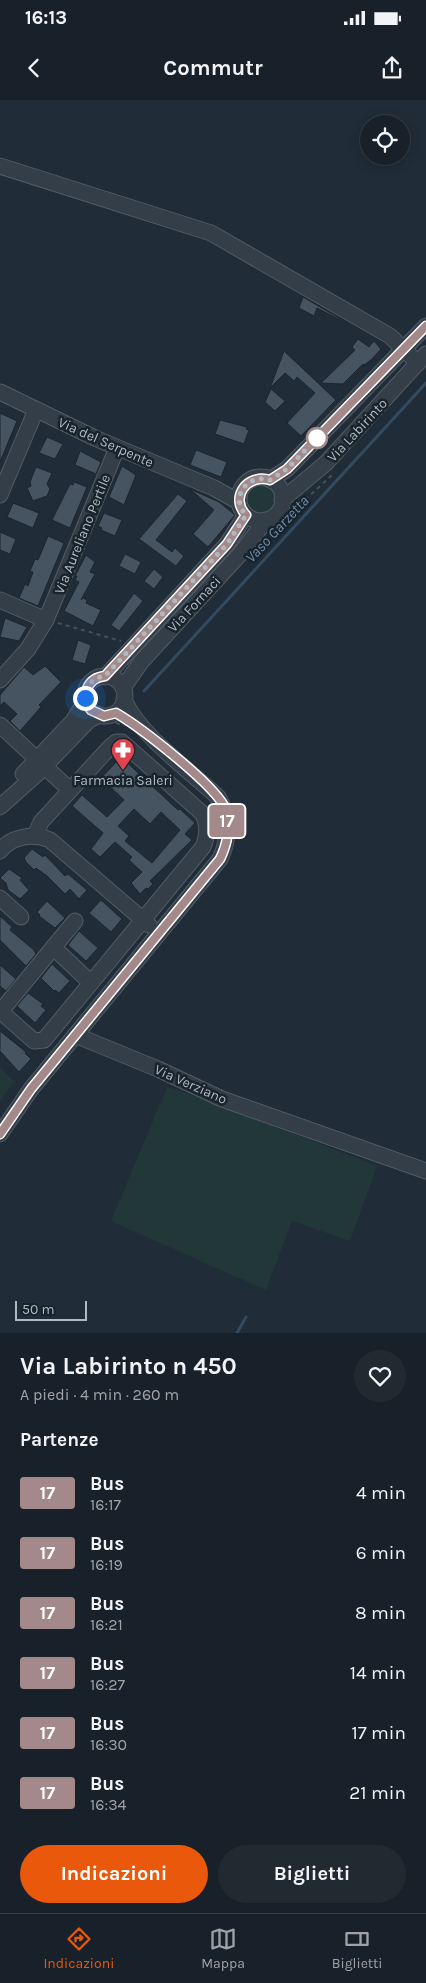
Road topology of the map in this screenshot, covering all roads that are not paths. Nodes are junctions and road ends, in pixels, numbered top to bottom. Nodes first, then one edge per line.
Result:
1 (0, 166) edge
2 (426, 326) edge
3 (404, 349) junction
4 (422, 359) edge
5 (0, 392) edge
6 (36, 410) junction
7 (117, 448) junction
8 (270, 480) junction
9 (0, 495) edge
10 (282, 500) junction
11 (243, 502) junction
12 (266, 520) junction
13 (0, 600) edge
14 (46, 620) junction
15 (105, 676) junction
16 (0, 680) edge
17 (124, 694) junction
18 (86, 701) junction
19 (116, 713) junction
20 (100, 715) junction
21 (0, 725) edge
22 (150, 735) junction
23 (41, 762) junction
24 (197, 778) junction
25 (70, 790) junction
26 (183, 795) junction
27 (0, 796) edge
28 (0, 807) edge
29 (34, 836) junction
30 (0, 851) edge
31 (0, 898) edge
32 (21, 917) dead end
33 (142, 920) junction
34 (75, 921) dead end
35 (160, 934) junction
36 (53, 947) junction
37 (91, 983) junction
38 (0, 1011) edge
39 (75, 1035) junction
40 (0, 1134) edge
41 (426, 1171) edge

1 - 3 street
2 - 3 street, Via Labirinto
3 - 4 street
3 - 8 street, Via Labirinto
4 - 10 street, Via Labirinto
5 - 6 street, Via del Serpente
6 - 7 street, Via del Serpente
6 - 9 street
7 - 11 street, Via del Serpente
7 - 14 street, Via Aureliano Pertile
8 - 10 street
8 - 11 street
10 - 12 street, Via Fornaci
11 - 12 street
11 - 15 street, Via Fornaci
12 - 17 street, Via Fornaci
13 - 14 street
14 - 16 street, Via Aureliano Pertile
15 - 17 street
15 - 18 street, Via Fornaci
17 - 19 street, Via Fornaci
17 - 22 street
18 - 20 street
18 - 23 street, Via Fornaci
19 - 20 street, Via Fornaci
19 - 22 street
20 - 23 street, Via Fornaci
21 - 23 street
22 - 24 street
23 - 25 street
23 - 27 street, Via Fornaci
23 - 28 street, Via Fornaci
24 - 26 street
24 - 35 street
25 - 26 street
25 - 29 street
26 - 33 street
29 - 30 street
29 - 33 street
31 - 32 street
33 - 35 street
33 - 37 street
34 - 36 street
35 - 39 street
36 - 37 street
36 - 38 street
37 - 38 street
39 - 40 street
39 - 41 street, Via Verziano

